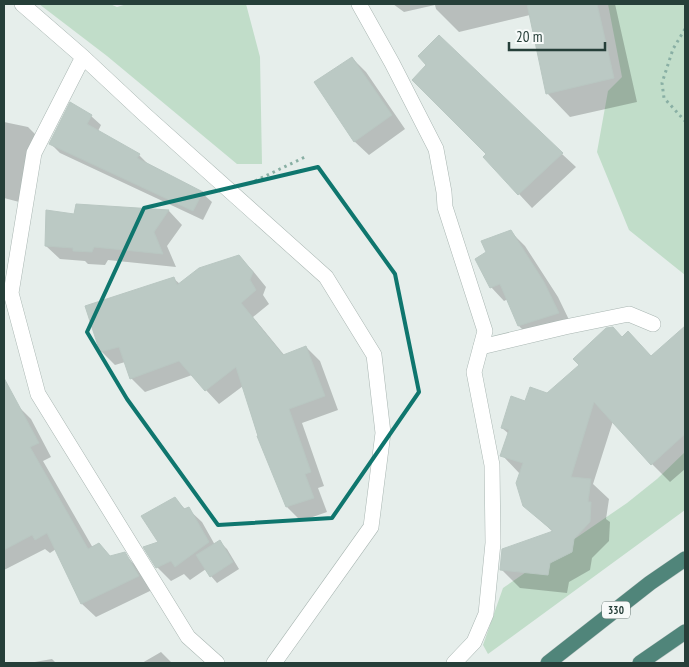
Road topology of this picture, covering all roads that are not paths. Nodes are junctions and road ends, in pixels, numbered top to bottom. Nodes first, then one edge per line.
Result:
1 (22, 4) edge
2 (359, 4) edge
3 (83, 57) junction
4 (653, 324) dead end
5 (481, 347) junction
6 (685, 559) edge
7 (685, 632) edge
8 (217, 663) edge
9 (274, 663) edge
10 (454, 663) edge
11 (548, 663) edge
12 (640, 663) edge

1 - 3 street
2 - 5 street
3 - 8 street
3 - 9 street
4 - 5 street
5 - 10 street
6 - 11 highway, 330
7 - 12 highway

